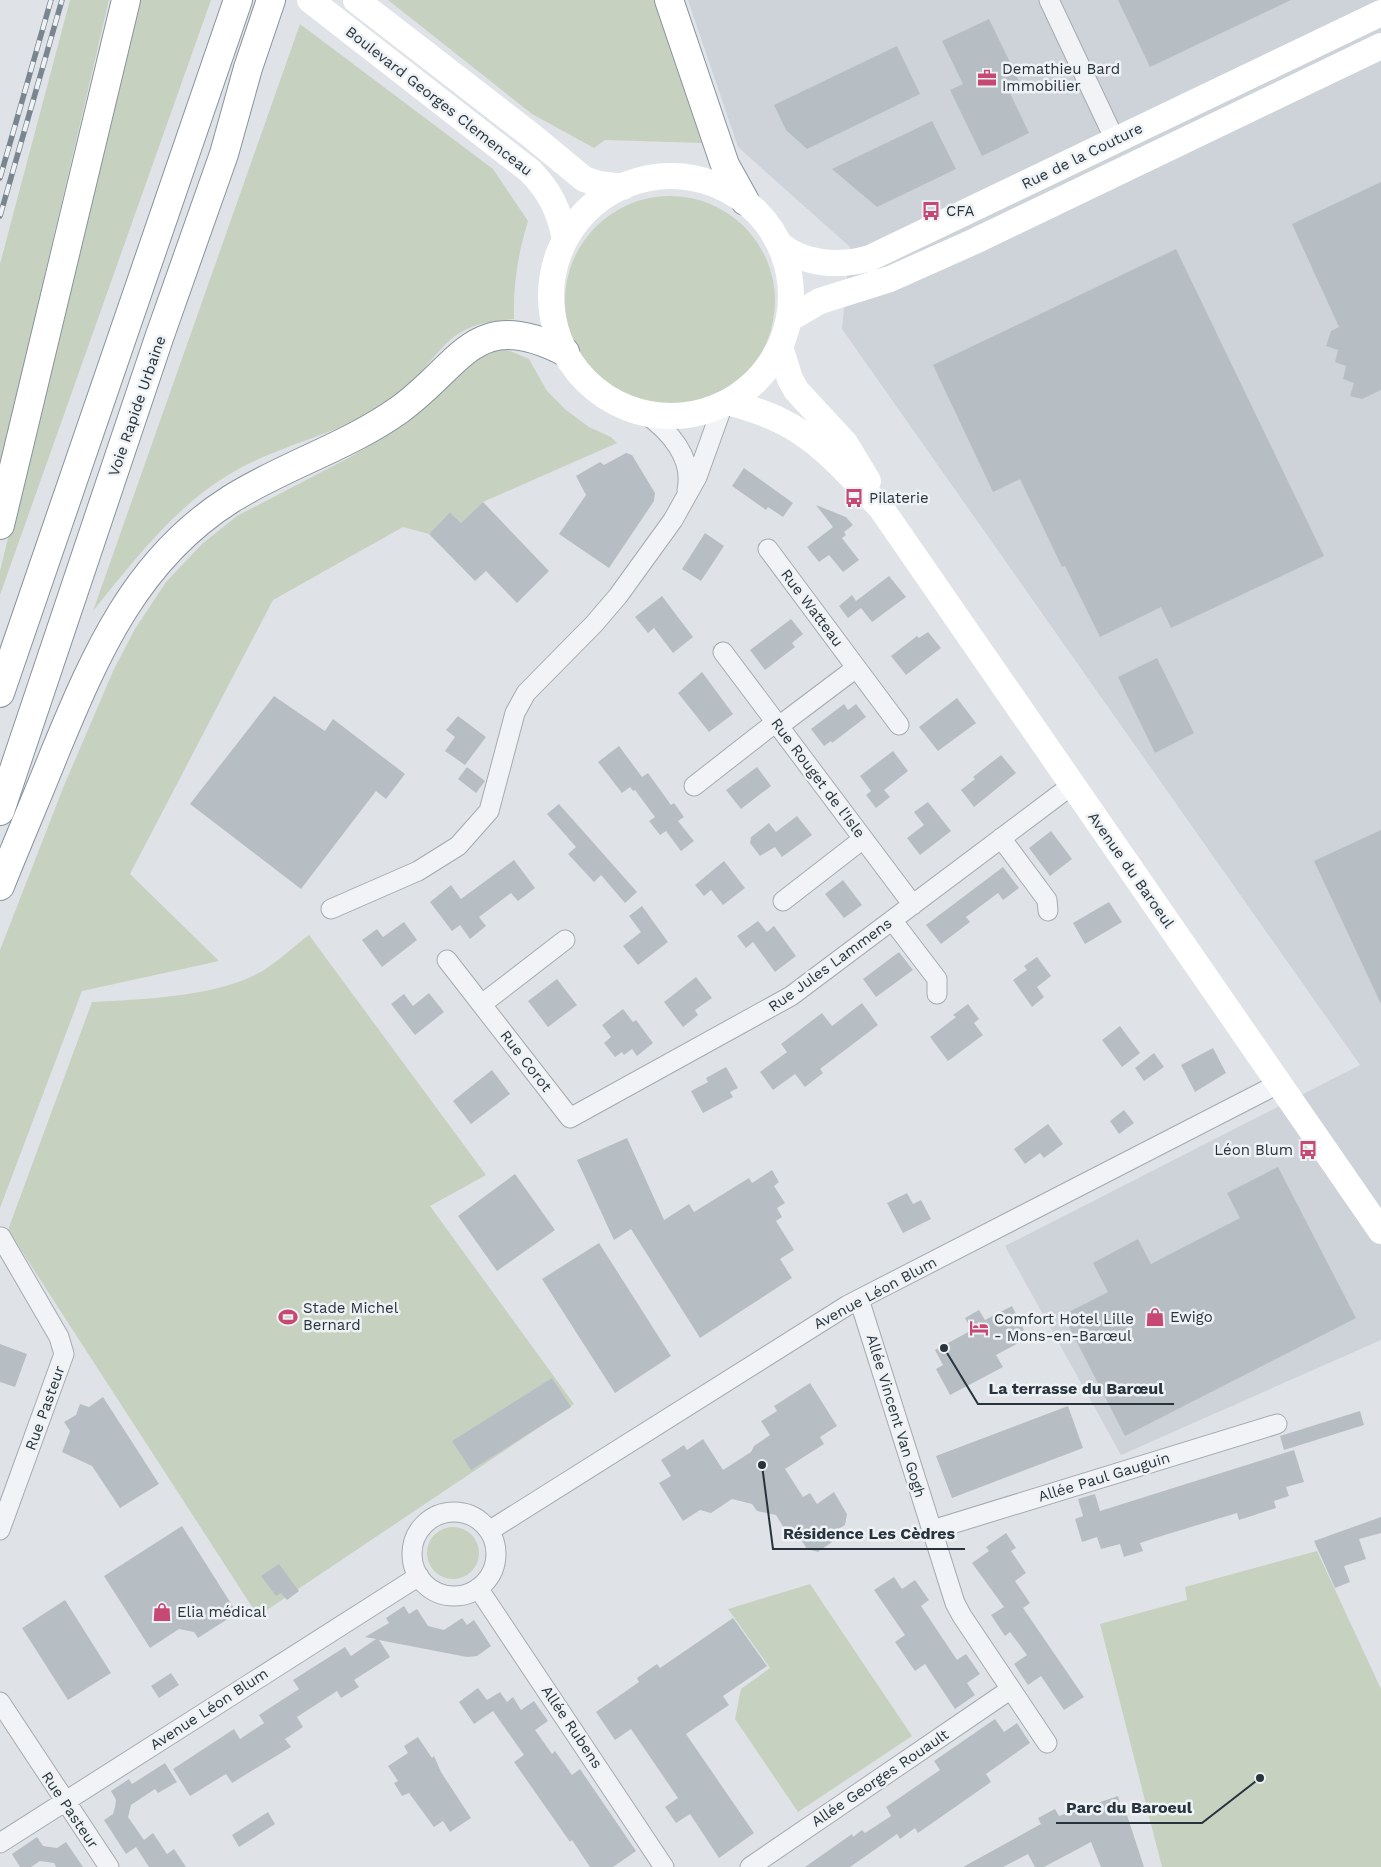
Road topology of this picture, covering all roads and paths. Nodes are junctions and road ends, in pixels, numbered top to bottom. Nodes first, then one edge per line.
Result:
1 (126, 0) edge
2 (231, 0) edge
3 (238, 0) edge
4 (271, 0) edge
5 (289, 0) edge
6 (310, 0) edge
7 (356, 0) edge
8 (669, 0) edge
9 (1049, 0) edge
10 (1381, 13) edge
11 (1381, 46) edge
12 (214, 64) junction
13 (1116, 140) junction
14 (224, 154) junction
15 (623, 187) junction
16 (744, 201) junction
17 (566, 240) junction
18 (779, 244) junction
19 (789, 319) junction
20 (780, 347) junction
21 (565, 352) junction
22 (726, 403) junction
23 (644, 414) junction
24 (686, 499) junction
25 (881, 508) junction
26 (0, 525) edge
27 (768, 549) dead end
28 (723, 652) dead end
29 (856, 668) junction
30 (0, 693) edge
31 (777, 724) junction
32 (899, 725) dead end
33 (1072, 785) junction
34 (694, 786) dead end
35 (0, 811) edge
36 (1001, 838) junction
37 (863, 839) junction
38 (0, 886) edge
39 (783, 902) dead end
40 (913, 904) junction
41 (331, 908) dead end
42 (1048, 911) dead end
43 (892, 920) junction
44 (565, 940) dead end
45 (447, 960) dead end
46 (937, 994) dead end
47 (482, 1004) junction
48 (1278, 1084) junction
49 (570, 1118) joint
50 (1381, 1232) edge
51 (1, 1237) edge
52 (859, 1299) junction
53 (1277, 1424) dead end
54 (0, 1530) edge
55 (932, 1530) junction
56 (489, 1531) junction
57 (419, 1576) junction
58 (478, 1588) junction
59 (1011, 1689) junction
60 (0, 1702) edge
61 (1047, 1742) dead end
62 (64, 1802) junction
63 (0, 1843) edge
64 (109, 1867) edge
65 (664, 1867) edge
66 (750, 1867) edge

1 - 26 highway
2 - 12 highway
3 - 12 highway
4 - 14 highway, Voie Rapide Urbaine
5 - 14 highway
6 - 17 main road, Boulevard Georges Clemenceau
7 - 15 main road, Boulevard Georges Clemenceau
8 - 16 highway
9 - 13 street
10 - 13 main road, Rue de la Couture
11 - 19 main road, Rue de la Couture
12 - 30 highway
13 - 18 main road, Rue de la Couture
14 - 35 highway, Voie Rapide Urbaine
15 - 16 main road
15 - 17 main road
16 - 18 main road
17 - 21 main road
18 - 19 main road
19 - 20 main road
20 - 22 main road
20 - 25 main road, Avenue du Baroeul
21 - 23 main road
21 - 38 highway
22 - 23 main road
22 - 24 street
22 - 25 main road, Avenue du Baroeul
23 - 24 street
24 - 41 street
25 - 33 main road, Avenue du Baroeul
27 - 29 street, Rue Watteau
28 - 31 street, Rue Rouget de l'Isle
29 - 31 street
29 - 32 street, Rue Watteau
31 - 34 street
31 - 37 street, Rue Rouget de l'Isle
33 - 36 street, Rue Jules Lammens
33 - 48 main road, Avenue du Baroeul
36 - 40 street, Rue Jules Lammens
36 - 42 street
37 - 39 street
37 - 40 street, Rue Rouget de l'Isle
40 - 43 street, Rue Jules Lammens
43 - 46 street
43 - 49 street, Rue Jules Lammens
44 - 47 street
45 - 47 street, Rue Corot
47 - 49 street, Rue Corot
48 - 50 main road, Avenue du Baroeul
48 - 52 street, Avenue Léon Blum
51 - 54 street, Rue Pasteur
52 - 55 street, Allée Vincent Van Gogh
52 - 56 street, Avenue Léon Blum
53 - 55 street, Allée Paul Gauguin
55 - 59 street, Allée Vincent Van Gogh
56 - 57 street
56 - 58 street
57 - 58 street
57 - 62 street, Avenue Léon Blum
58 - 65 street, Allée Rubens
59 - 61 street, Allée Vincent Van Gogh
59 - 66 street, Allée Georges Rouault
60 - 62 street, Rue Pasteur
62 - 63 street, Avenue Léon Blum
62 - 64 street, Rue Pasteur

